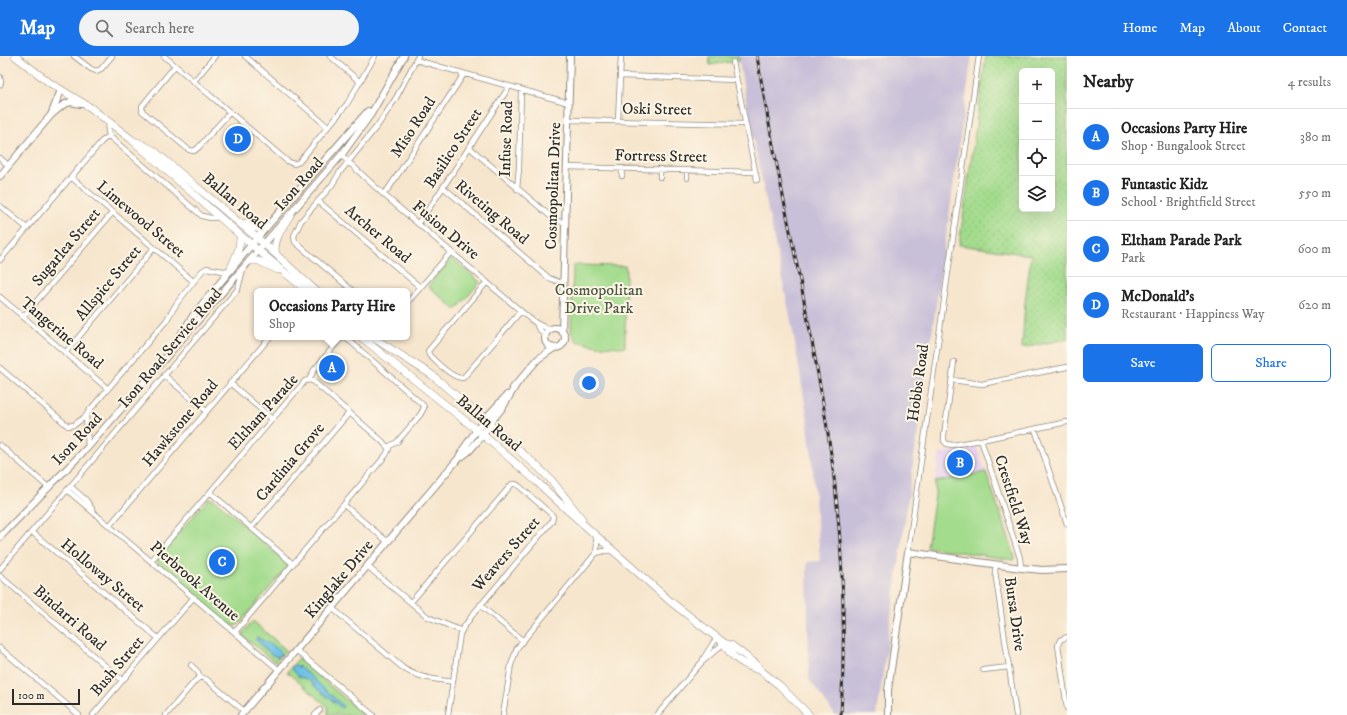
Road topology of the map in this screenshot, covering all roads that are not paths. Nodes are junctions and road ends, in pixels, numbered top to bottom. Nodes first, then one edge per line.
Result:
1 (15, 56) edge
2 (74, 56) edge
3 (112, 56) edge
4 (164, 56) edge
5 (215, 56) edge
6 (245, 56) edge
7 (330, 56) edge
8 (375, 56) edge
9 (404, 56) edge
10 (568, 56) edge
11 (620, 56) edge
12 (979, 56) edge
13 (417, 58) edge
14 (733, 62) dead end
15 (175, 66) junction
16 (464, 74) junction
17 (620, 76) junction
18 (736, 80) junction
19 (194, 81) junction
20 (360, 82) junction
21 (509, 86) junction
22 (61, 90) junction
23 (521, 90) junction
24 (384, 91) junction
25 (568, 103) junction
26 (86, 105) junction
27 (230, 112) junction
28 (51, 115) junction
29 (568, 120) junction
30 (618, 121) junction
31 (109, 122) junction
32 (745, 124) junction
33 (328, 127) junction
34 (109, 136) junction
35 (131, 139) junction
36 (469, 147) junction
37 (330, 154) junction
38 (341, 155) junction
39 (0, 158) edge
40 (348, 162) junction
41 (9, 166) junction
42 (567, 167) junction
43 (622, 168) junction
44 (660, 169) junction
45 (687, 170) junction
46 (755, 172) junction
47 (0, 176) edge
48 (622, 176) dead end
49 (71, 177) junction
50 (660, 177) dead end
51 (687, 178) dead end
52 (757, 180) dead end
53 (443, 187) junction
54 (517, 189) junction
55 (383, 194) junction
56 (318, 201) junction
57 (0, 206) edge
58 (112, 212) junction
59 (290, 216) junction
60 (220, 217) junction
61 (234, 219) junction
62 (565, 222) junction
63 (418, 223) junction
64 (266, 227) junction
65 (27, 228) junction
66 (240, 235) junction
67 (257, 238) junction
68 (252, 244) junction
69 (262, 247) junction
70 (154, 248) junction
71 (451, 252) junction
72 (276, 254) junction
73 (0, 260) edge
74 (250, 261) junction
75 (243, 268) junction
76 (230, 270) junction
77 (287, 274) junction
78 (194, 281) junction
79 (487, 282) junction
80 (564, 284) junction
81 (303, 288) edge
82 (313, 288) edge
83 (350, 288) edge
84 (420, 288) junction
85 (0, 296) edge
86 (410, 300) edge
87 (520, 310) junction
88 (562, 316) junction
89 (23, 317) junction
90 (536, 323) junction
91 (553, 329) junction
92 (562, 332) junction
93 (545, 335) junction
94 (267, 340) edge
95 (339, 340) edge
96 (348, 340) edge
97 (365, 340) edge
98 (377, 340) edge
99 (546, 343) junction
100 (554, 348) junction
101 (65, 352) junction
102 (538, 359) junction
103 (164, 360) junction
104 (954, 362) dead end
105 (1067, 367) edge
106 (0, 368) edge
107 (164, 375) junction
108 (309, 380) junction
109 (952, 380) junction
110 (230, 384) junction
111 (516, 385) junction
112 (108, 389) junction
113 (206, 412) junction
114 (349, 412) junction
115 (86, 416) junction
116 (272, 419) junction
117 (487, 422) junction
118 (1067, 422) edge
119 (1035, 429) junction
120 (480, 433) junction
121 (980, 440) junction
122 (0, 445) edge
123 (88, 447) junction
124 (388, 447) junction
125 (49, 488) junction
126 (69, 488) junction
127 (210, 492) junction
128 (344, 505) junction
129 (1067, 524) edge
130 (110, 525) junction
131 (251, 528) junction
132 (32, 532) junction
133 (1, 534) edge
134 (595, 535) junction
135 (388, 542) junction
136 (614, 552) junction
137 (908, 552) junction
138 (596, 553) junction
139 (151, 561) junction
140 (294, 564) junction
141 (996, 565) junction
142 (368, 566) junction
143 (0, 568) edge
144 (1021, 568) junction
145 (1067, 569) edge
146 (0, 576) edge
147 (194, 597) junction
148 (411, 602) junction
149 (480, 605) junction
150 (332, 608) junction
151 (462, 631) junction
152 (235, 632) junction
153 (717, 637) junction
154 (1067, 637) edge
155 (158, 638) junction
156 (522, 640) junction
157 (724, 643) junction
158 (0, 648) edge
159 (296, 650) junction
160 (701, 663) junction
161 (191, 665) dead end
162 (1009, 667) junction
163 (279, 670) junction
164 (983, 670) dead end
165 (200, 677) junction
166 (122, 680) junction
167 (453, 682) junction
168 (1067, 708) edge
169 (320, 710) dead end
170 (242, 713) edge
171 (79, 715) edge
172 (93, 715) edge
173 (166, 715) edge
174 (315, 715) edge
175 (373, 715) edge
176 (448, 715) edge
177 (503, 715) edge
178 (657, 715) edge
179 (809, 715) edge
180 (888, 715) edge
181 (1016, 715) edge

1 - 22 main road, Ballan Road
2 - 3 street
4 - 15 street
5 - 19 street
6 - 33 street
7 - 20 street
8 - 20 street
9 - 24 street, Ison Road
10 - 25 street, Cosmopolitan Drive
11 - 17 street
12 - 137 street, Hobbs Road
13 - 16 street
13 - 40 street
14 - 18 street
15 - 19 street
15 - 27 street
16 - 21 street
16 - 55 street, Miso Road
17 - 18 street
17 - 30 street
18 - 32 street
19 - 27 street
20 - 33 street
21 - 23 street
21 - 36 street, Basilico Street
22 - 26 main road, Ballan Road
22 - 28 street
23 - 25 street
23 - 54 street, Infuse Road
24 - 37 street, Ison Road
24 - 38 street, Ison Road
25 - 29 street, Cosmopolitan Drive
26 - 28 street
26 - 31 main road, Ballan Road
27 - 33 street
28 - 41 street
29 - 30 street, Oski Street
29 - 42 street, Cosmopolitan Drive
30 - 32 street, Oski Street
31 - 34 street
31 - 35 main road, Ballan Road
32 - 46 street
34 - 49 street
34 - 60 street, Ballan Road
35 - 60 main road, Ballan Road
35 - 61 main road, Ballan Road
36 - 53 street, Basilico Street
36 - 54 street
37 - 38 street
37 - 64 street, Ison Road
38 - 40 street, Fusion Drive
38 - 59 street, Ison Road
39 - 41 street
40 - 55 street, Fusion Drive
40 - 56 street
41 - 47 street
42 - 43 street, Fortress Street
42 - 62 street, Cosmopolitan Drive
43 - 44 street, Fortress Street
43 - 48 street
44 - 45 street, Fortress Street
44 - 50 street
45 - 46 street, Fortress Street
45 - 51 street
46 - 52 street
49 - 58 street, Limewood Street
49 - 65 street
53 - 63 street, Basilico Street
53 - 80 street, Riveting Road
54 - 62 street
55 - 63 street, Fusion Drive
56 - 83 street
56 - 84 street, Archer Road
57 - 65 street
58 - 70 street, Limewood Street
58 - 89 street, Sugarlea Street
59 - 69 street, Ison Road
59 - 72 main road
60 - 66 main road, Ballan Road
61 - 64 main road
61 - 67 main road, Ballan Road
62 - 80 street, Cosmopolitan Drive
63 - 71 street, Fusion Drive
64 - 67 street, Ison Road
65 - 73 street
66 - 68 main road, Ballan Road
66 - 76 main road
67 - 68 street, Ison Road
67 - 69 main road, Ballan Road
68 - 69 main road, Ballan Road
68 - 76 street, Ison Road
69 - 72 main road, Ballan Road
69 - 74 street, Ison Road
69 - 77 main road, Ballan Road
70 - 78 street, Limewood Street
70 - 101 street, Allspice Street
71 - 79 street, Fusion Drive
71 - 84 street
72 - 82 main road, Ballan Road
74 - 75 street, Ison Road
74 - 77 main road
75 - 103 street, Ison Road
75 - 107 street, Ison Road Service Road
76 - 78 street, Ison Road Service Road
76 - 103 street, Ison Road
77 - 81 main road, Ballan Road
78 - 112 street, Ison Road Service Road
79 - 87 street, Fusion Drive
79 - 87 street
80 - 88 street, Cosmopolitan Drive
84 - 86 street
85 - 89 street, Tangerine Road
87 - 90 street, Fusion Drive
88 - 91 street, Cosmopolitan Drive
88 - 92 street, Cosmopolitan Drive
89 - 101 street, Tangerine Road
90 - 91 street, Fusion Drive
90 - 93 street, Fusion Drive
91 - 92 street
91 - 93 street
92 - 100 street
93 - 99 street
94 - 110 street, Hawkstone Road
95 - 108 street
96 - 124 street
97 - 120 main road, Ballan Road
98 - 117 main road, Ballan Road
99 - 100 street
99 - 102 street
100 - 102 street
101 - 112 street, Tangerine Road
102 - 111 street
103 - 123 street, Ison Road
104 - 109 street
105 - 109 street
106 - 115 street
107 - 113 street
107 - 126 street, Ison Road Service Road
108 - 114 street, Eltham Parade
108 - 116 street, Eltham Parade
109 - 121 street
110 - 113 street, Hawkstone Road
110 - 116 street
111 - 117 street
111 - 117 street
112 - 115 street, Ison Road Service Road
113 - 130 street, Hawkstone Road
114 - 124 street, Eltham Parade
114 - 131 street, Cardinia Grove
115 - 123 street
116 - 127 street, Eltham Parade
117 - 120 street
117 - 134 main road, Ballan Road
118 - 119 street
119 - 121 street
119 - 129 street
120 - 134 main road, Ballan Road
120 - 135 street, Kinglake Drive
121 - 144 street, Crestfield Way
122 - 125 street
123 - 125 street, Ison Road
124 - 128 street
125 - 133 street, Ison Road
126 - 130 street, Pierbrook Avenue
126 - 132 street, Ison Road Service Road
127 - 131 street
127 - 139 street, Eltham Parade
128 - 135 street
128 - 140 street
130 - 139 street, Pierbrook Avenue
131 - 140 street
132 - 143 street, Ison Road Service Road
132 - 155 street, Holloway Street
134 - 136 main road, Ballan Road
134 - 138 street
135 - 142 street, Kinglake Drive
136 - 138 street
136 - 153 main road, Ballan Road
137 - 141 street
137 - 180 street, Hobbs Road
138 - 156 street
139 - 147 street, Pierbrook Avenue
140 - 152 street
141 - 144 street
141 - 162 street, Bursa Drive
142 - 148 street
142 - 150 street, Kinglake Drive
144 - 145 street
146 - 166 street, Bindarri Road
147 - 152 street, Pierbrook Avenue
147 - 155 street, Bush Street
148 - 149 street, Weavers Street
148 - 151 street
149 - 151 street, Weavers Street
149 - 156 street
150 - 159 street, Kinglake Drive
150 - 167 street
151 - 167 street, Weavers Street
152 - 163 street, Pierbrook Avenue
153 - 157 main road, Ballan Road
153 - 160 street
154 - 168 street
155 - 166 street, Bush Street
156 - 177 street
157 - 160 street
157 - 179 main road, Ballan Road
158 - 171 street
159 - 163 street, Kinglake Drive
159 - 175 street
160 - 178 street
161 - 165 street
162 - 164 street, Bursa Drive
162 - 181 street, Bursa Drive
163 - 170 street, Kinglake Drive
165 - 170 street
165 - 173 street
166 - 172 street, Bush Street
167 - 176 street, Weavers Street
169 - 174 street

